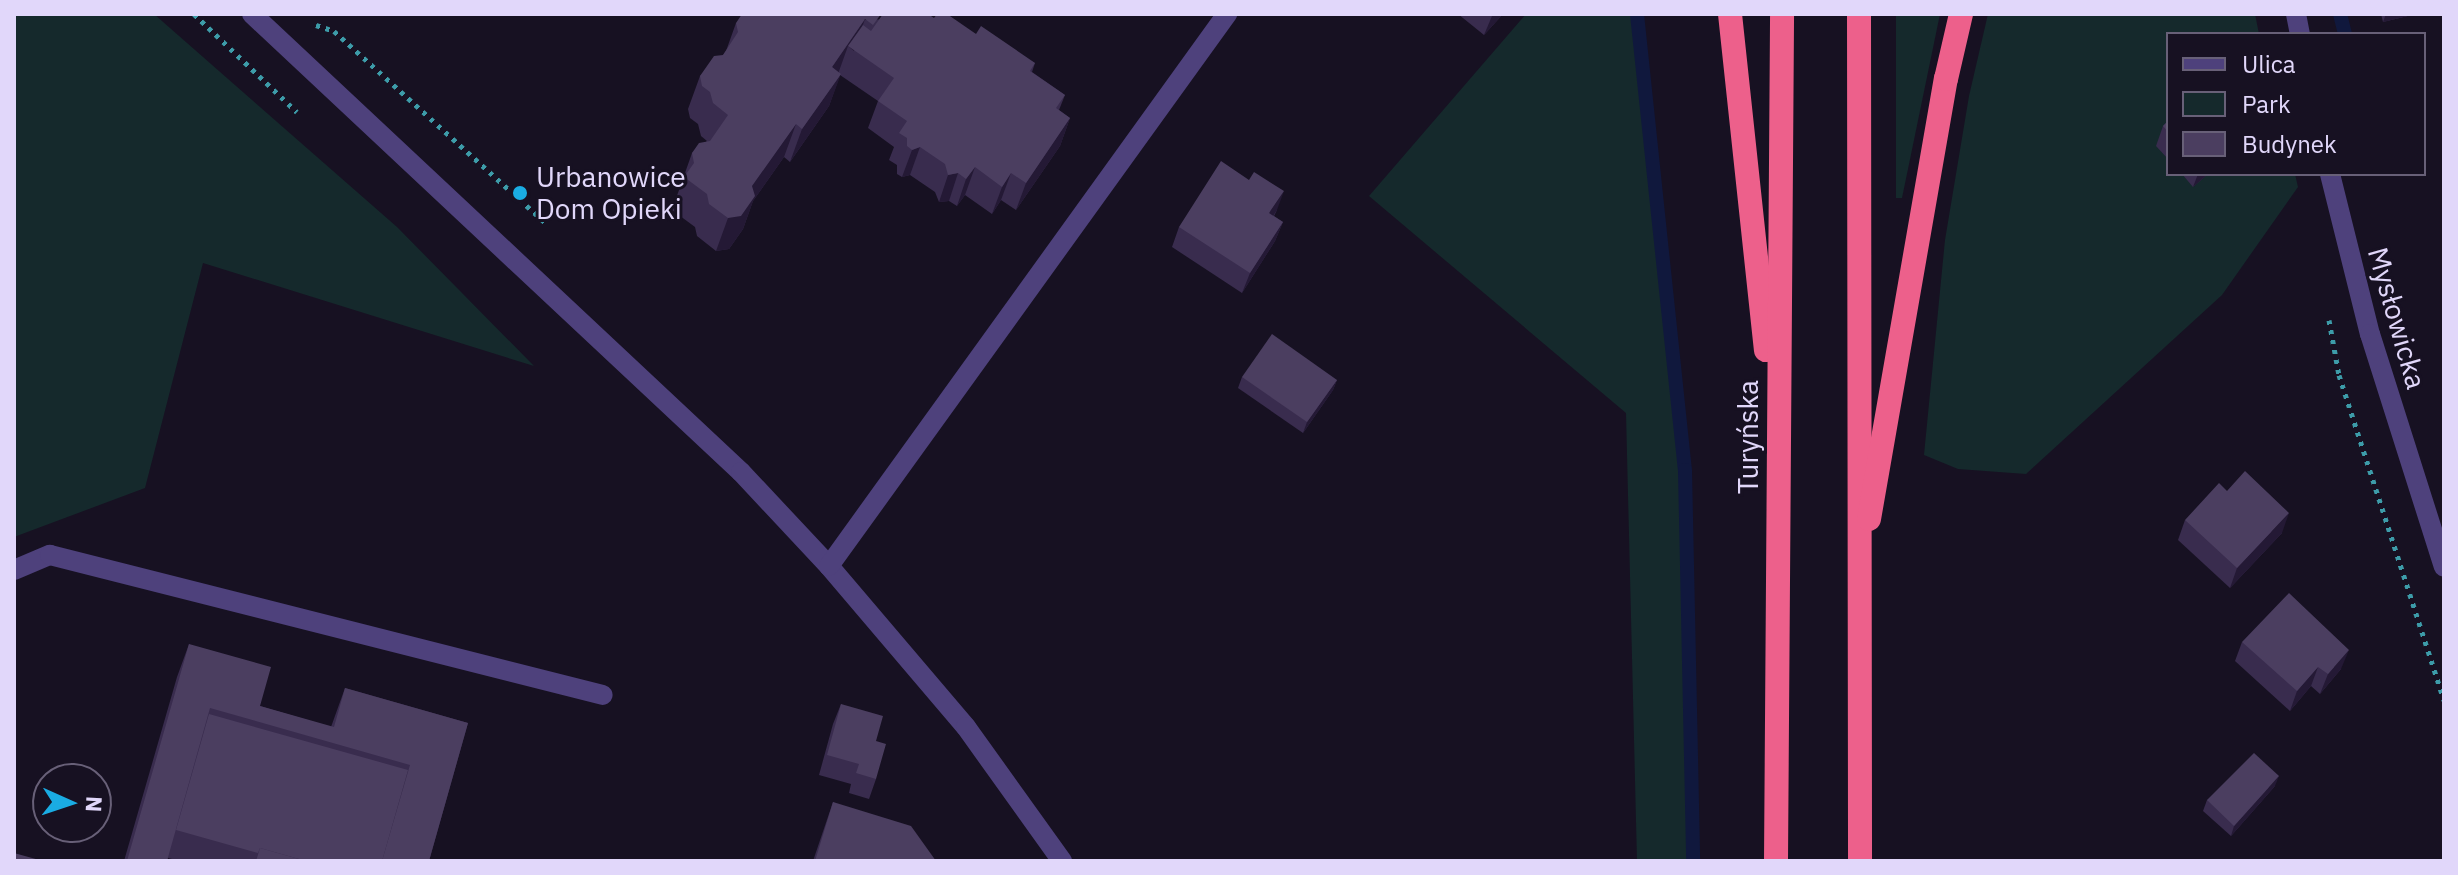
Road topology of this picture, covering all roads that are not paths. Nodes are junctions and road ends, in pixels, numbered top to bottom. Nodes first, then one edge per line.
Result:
1 (252, 14) edge
2 (1227, 14) edge
3 (1730, 14) edge
4 (1782, 14) edge
5 (1859, 14) edge
6 (1961, 14) edge
7 (2330, 176) edge
8 (1778, 465) junction
9 (829, 566) junction
10 (2444, 567) edge
11 (14, 570) edge
12 (1857, 580) junction
13 (603, 695) dead end
14 (1062, 861) edge
15 (1776, 861) edge
16 (1860, 861) edge

1 - 9 street
2 - 9 street
3 - 8 highway
4 - 8 highway, Turyńska
5 - 12 highway
6 - 12 highway
7 - 10 street, Mysłowicka
8 - 15 highway, Turyńska
9 - 14 street
11 - 13 street
12 - 16 highway

